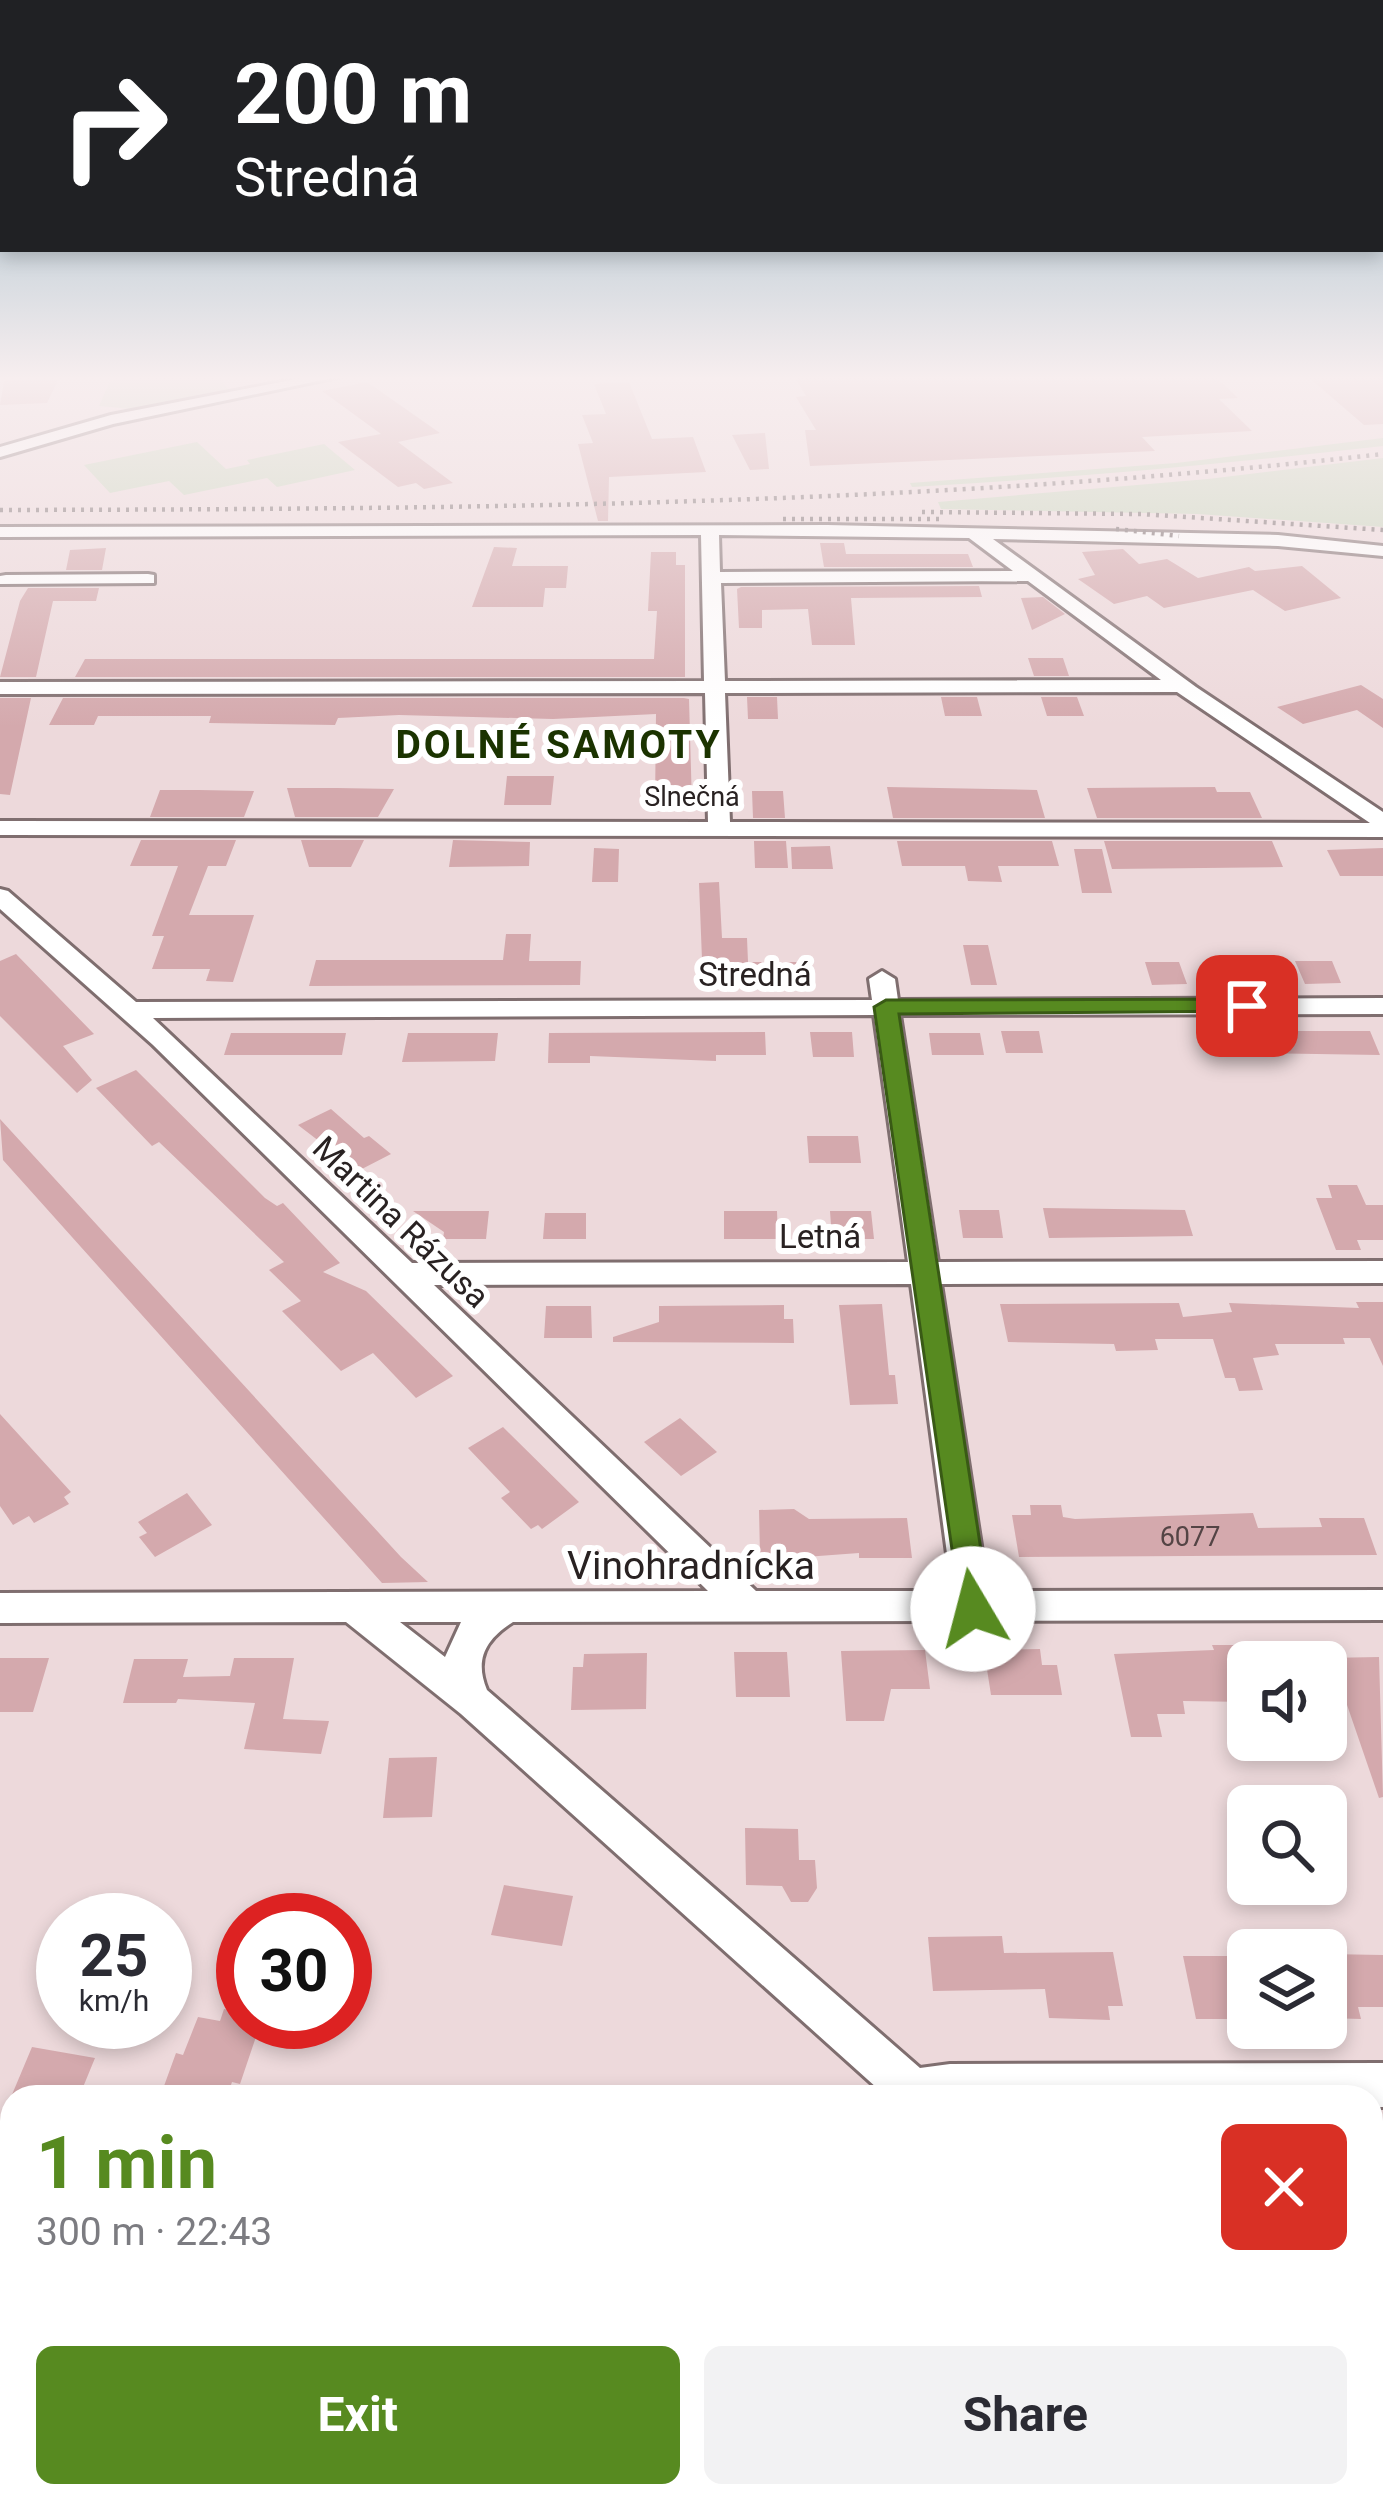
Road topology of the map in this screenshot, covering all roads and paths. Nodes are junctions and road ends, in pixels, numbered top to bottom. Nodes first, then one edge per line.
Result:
1 (8, 532) edge
2 (710, 533) junction
3 (973, 533) junction
4 (1383, 550) edge
5 (1030, 576) junction
6 (710, 578) junction
7 (148, 579) dead end
8 (3, 589) edge
9 (714, 684) junction
10 (1184, 686) junction
11 (0, 688) edge
12 (1383, 826) edge
13 (718, 827) junction
14 (0, 828) edge
15 (0, 896) edge
16 (884, 993) junction
17 (1383, 1006) edge
18 (128, 1010) junction
19 (927, 1272) junction
20 (1383, 1272) edge
21 (401, 1274) junction
22 (1383, 1605) edge
23 (1, 1606) edge
24 (352, 1606) junction
25 (747, 1606) junction
26 (973, 1609) junction
27 (504, 1610) junction
28 (474, 1702) junction
29 (907, 2085) edge

1 - 2 street
1 - 8 street
2 - 3 street
2 - 6 street
3 - 4 street
3 - 5 street
5 - 6 street
5 - 10 street
6 - 9 street
7 - 8 street
9 - 10 street
9 - 11 street
9 - 13 street
10 - 12 street
12 - 13 street, Slnečná
13 - 14 street, Slnečná
15 - 18 street, Martina Rázusa
16 - 17 street, Stredná
16 - 18 street, Stredná
16 - 19 street
18 - 21 street, Martina Rázusa
19 - 20 street, Letná
19 - 21 street, Letná
19 - 26 street
21 - 25 street, Martina Rázusa
22 - 26 street, Vinohradnícka
23 - 24 street, Vinohradnícka
24 - 27 street, Vinohradnícka
24 - 28 street
25 - 26 street, Vinohradnícka
25 - 27 street, Vinohradnícka
27 - 28 street
28 - 29 street

